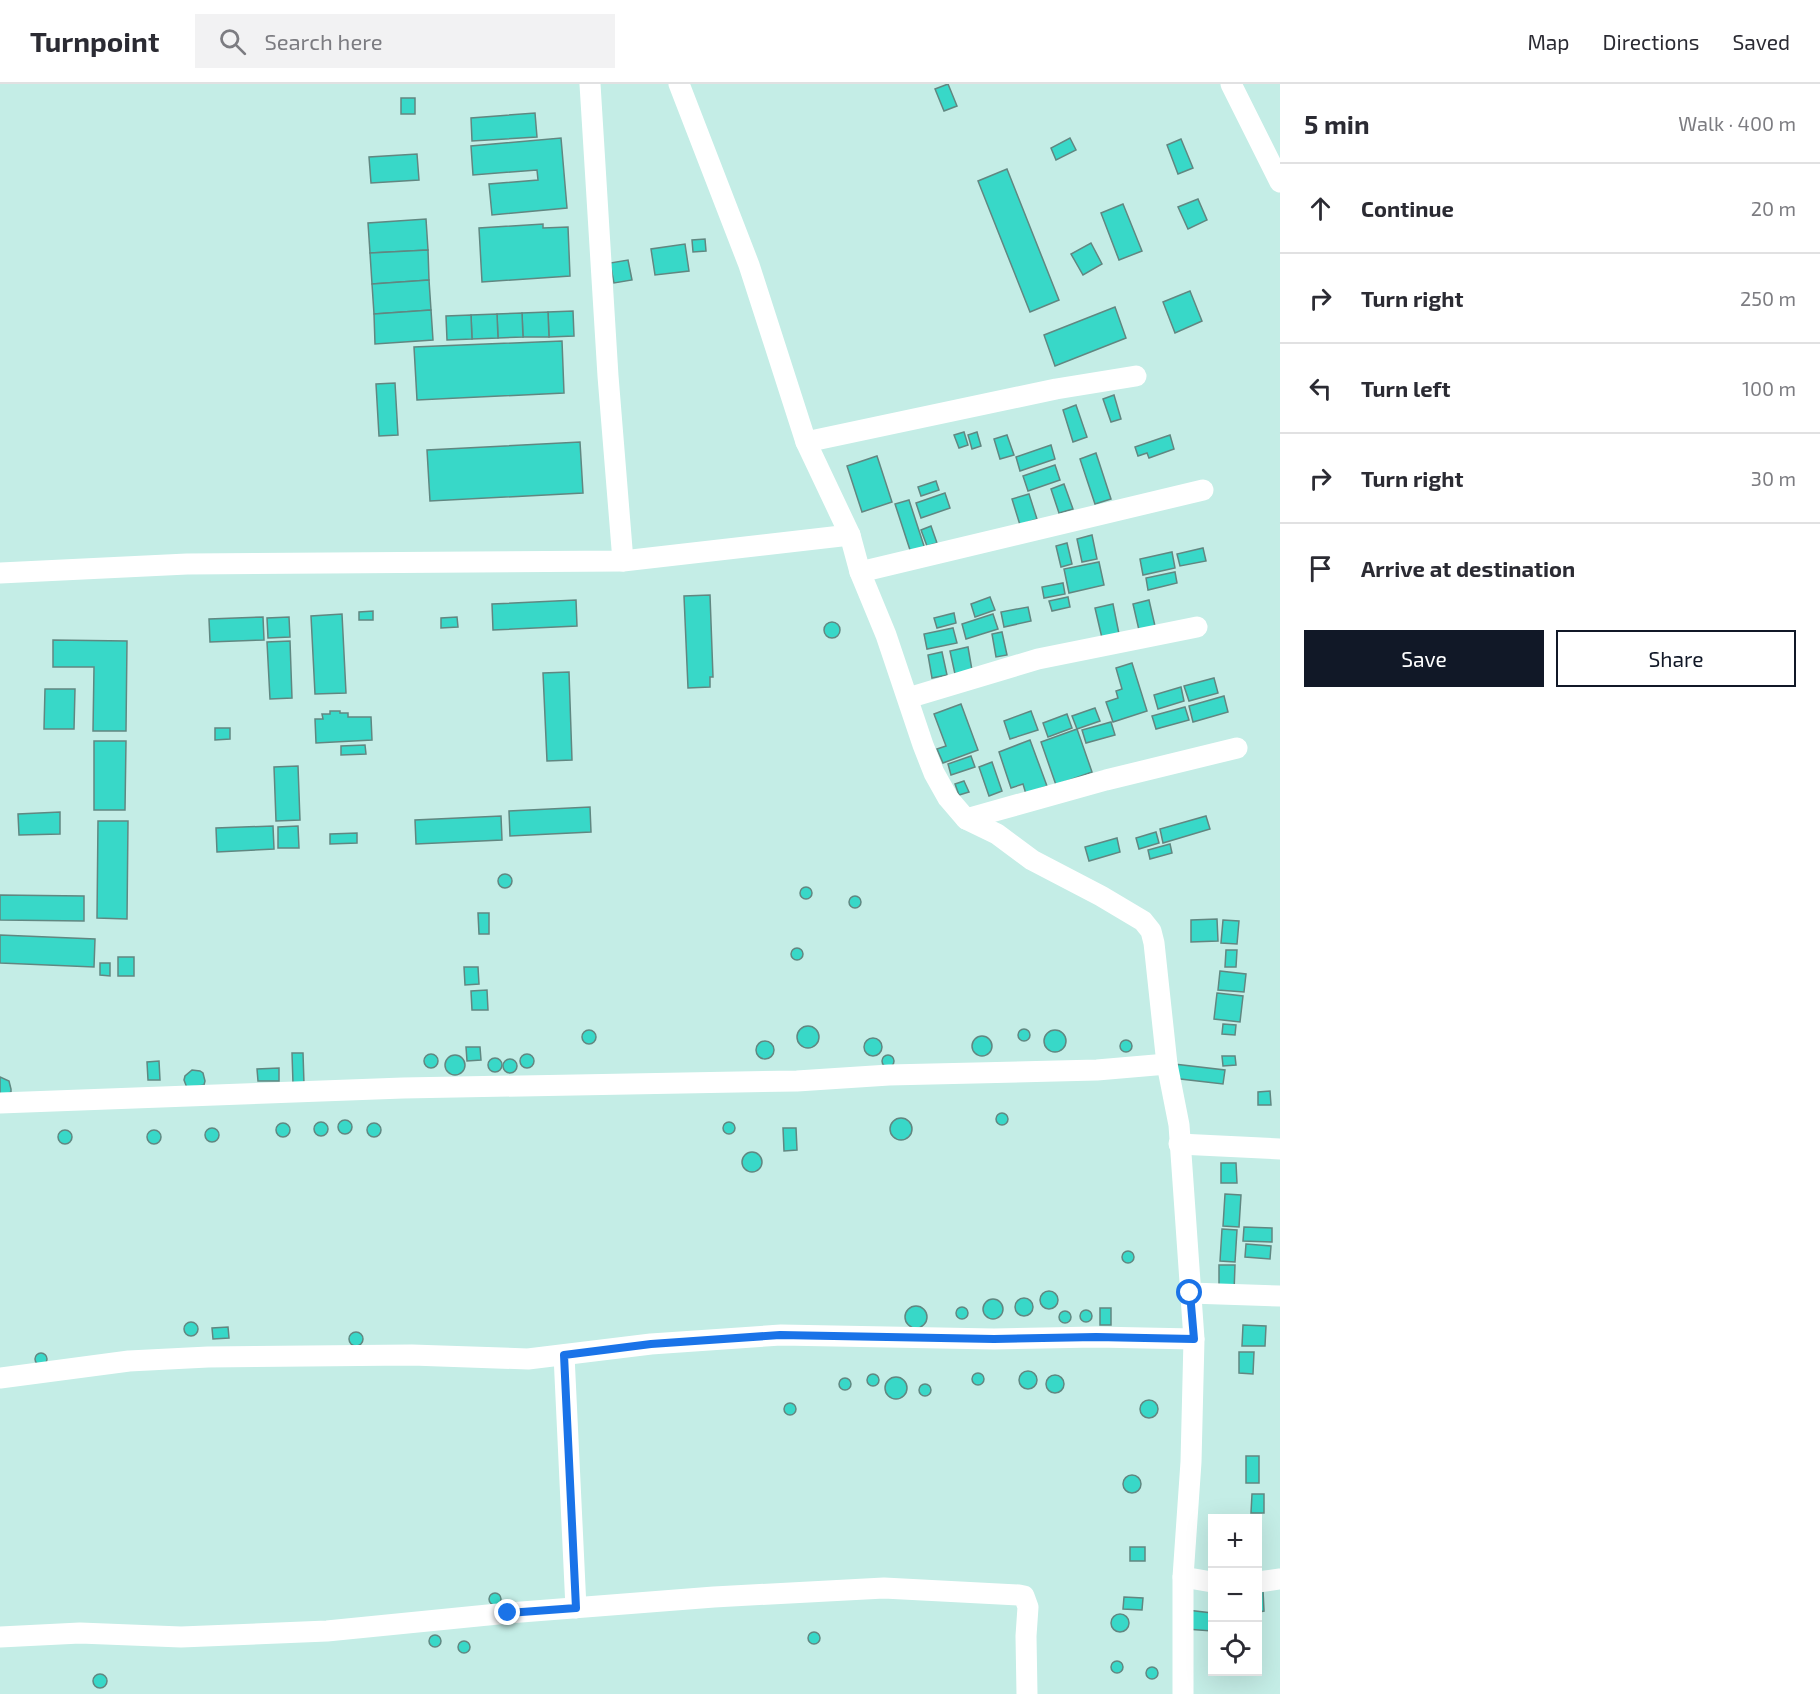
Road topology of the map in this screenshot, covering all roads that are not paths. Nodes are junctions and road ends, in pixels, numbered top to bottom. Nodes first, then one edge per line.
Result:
1 (590, 84) edge
2 (679, 84) edge
3 (1231, 84) edge
4 (1280, 182) edge
5 (1136, 376) dead end
6 (806, 442) junction
7 (1203, 490) dead end
8 (850, 535) junction
9 (623, 561) junction
10 (860, 572) junction
11 (0, 573) edge
12 (1197, 627) dead end
13 (908, 698) junction
14 (1237, 748) dead end
15 (966, 819) junction
16 (1167, 1064) junction
17 (0, 1102) edge
18 (1179, 1144) junction
19 (1280, 1149) edge
20 (1190, 1293) junction
21 (1280, 1296) edge
22 (1194, 1339) junction
23 (564, 1355) junction
24 (0, 1378) edge
25 (1183, 1577) junction
26 (1280, 1579) edge
27 (1208, 1581) edge
28 (1262, 1581) edge
29 (576, 1608) junction
30 (0, 1637) edge
31 (1027, 1694) edge
32 (1183, 1694) edge

1 - 9 street
2 - 6 street
3 - 4 street
5 - 6 street
6 - 8 street
7 - 10 street
8 - 9 street
8 - 10 street
9 - 11 street
10 - 13 street
12 - 13 street
13 - 15 street
14 - 15 street
15 - 16 street
16 - 17 street
16 - 18 street
18 - 19 street
18 - 20 street
20 - 21 street
20 - 22 street
22 - 23 street
22 - 25 street
23 - 24 street
23 - 29 street
25 - 27 street
25 - 32 street
26 - 28 street
29 - 30 street
29 - 31 street

